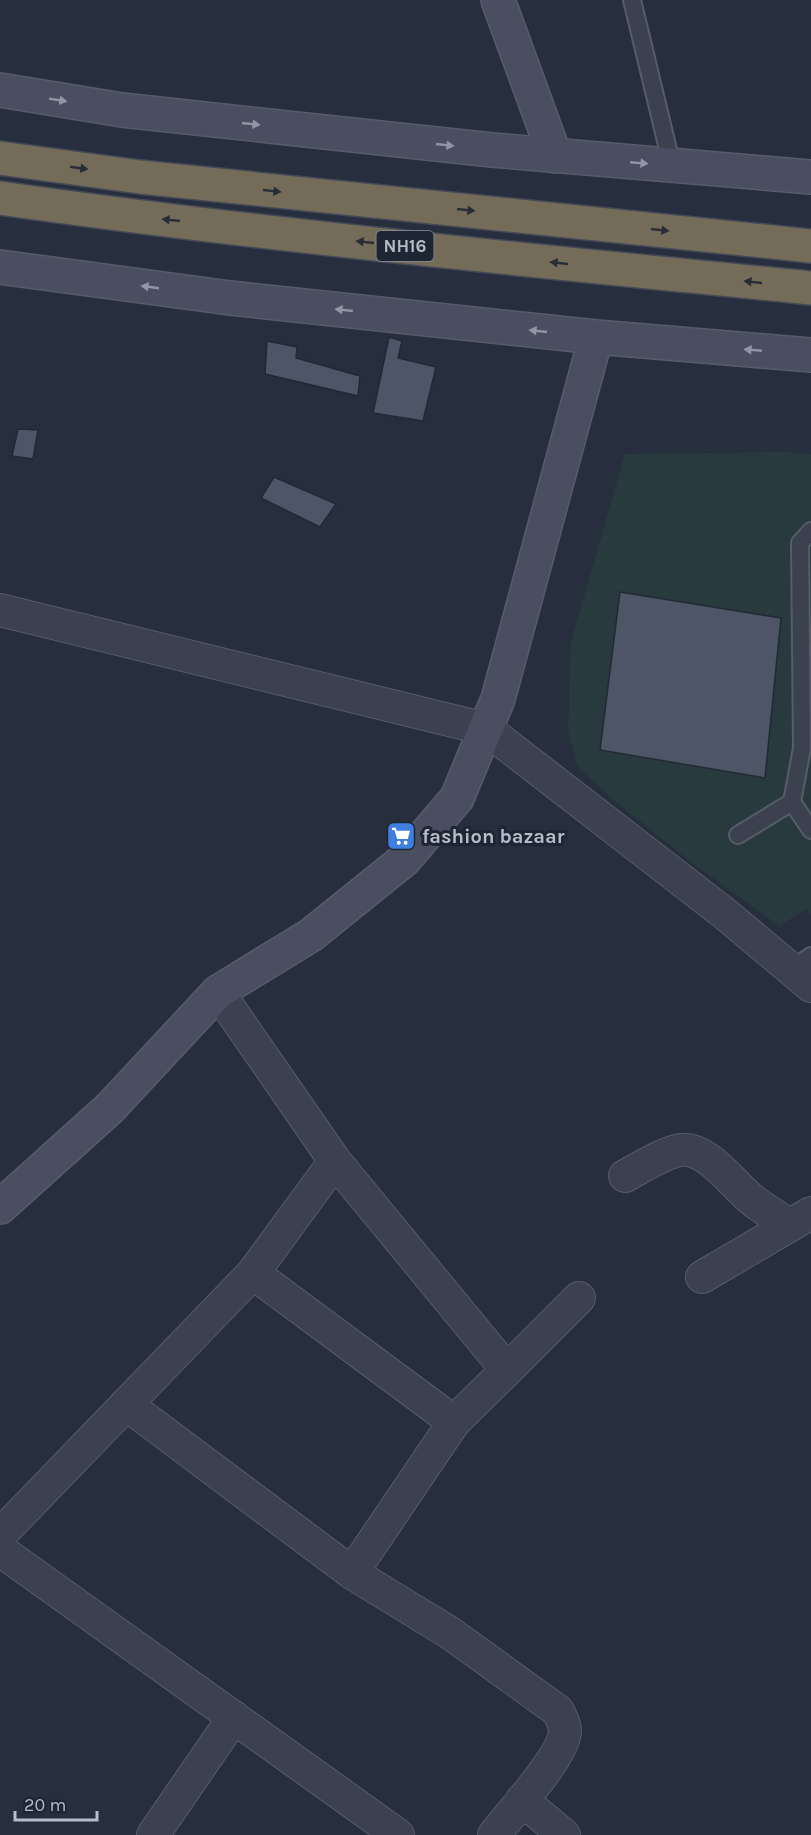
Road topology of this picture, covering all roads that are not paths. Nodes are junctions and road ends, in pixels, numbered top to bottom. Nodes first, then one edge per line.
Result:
1 (498, 0) edge
2 (632, 0) edge
3 (0, 90) edge
4 (555, 156) junction
5 (0, 158) edge
6 (672, 166) junction
7 (811, 177) edge
8 (0, 198) edge
9 (811, 246) edge
10 (0, 267) edge
11 (811, 288) edge
12 (596, 337) junction
13 (811, 355) edge
14 (811, 531) edge
15 (0, 610) edge
16 (486, 729) junction
17 (807, 748) edge
18 (792, 802) junction
19 (811, 830) edge
20 (738, 835) dead end
21 (804, 971) edge
22 (218, 992) junction
23 (335, 1161) junction
24 (625, 1176) dead end
25 (0, 1207) edge
26 (801, 1219) edge
27 (253, 1273) junction
28 (702, 1277) dead end
29 (579, 1298) dead end
30 (507, 1370) junction
31 (126, 1404) junction
32 (454, 1422) junction
33 (0, 1535) edge
34 (0, 1550) edge
35 (352, 1573) junction
36 (234, 1717) junction
37 (522, 1800) junction
38 (153, 1835) edge
39 (398, 1835) edge
40 (494, 1835) edge
41 (564, 1835) edge

1 - 4 street
2 - 6 lane
3 -> 4 street
4 -> 6 street
5 -> 9 highway, NH16
6 - 7 street
11 -> 8 highway, NH16
12 -> 10 street
13 -> 12 street
12 - 16 street
14 - 17 lane
15 - 16 street
16 - 21 street
16 - 22 street
17 - 18 lane
18 - 19 lane
18 - 20 lane
22 - 23 street
22 - 25 street
23 - 27 street
23 - 30 street
24 - 26 street
26 - 28 street
27 - 31 street
27 - 32 street
29 - 30 street
30 - 32 street
31 - 33 street
31 - 35 street
32 - 35 street
34 - 36 street
35 - 37 street
36 - 38 street
36 - 39 street
37 - 40 street
37 - 41 street

